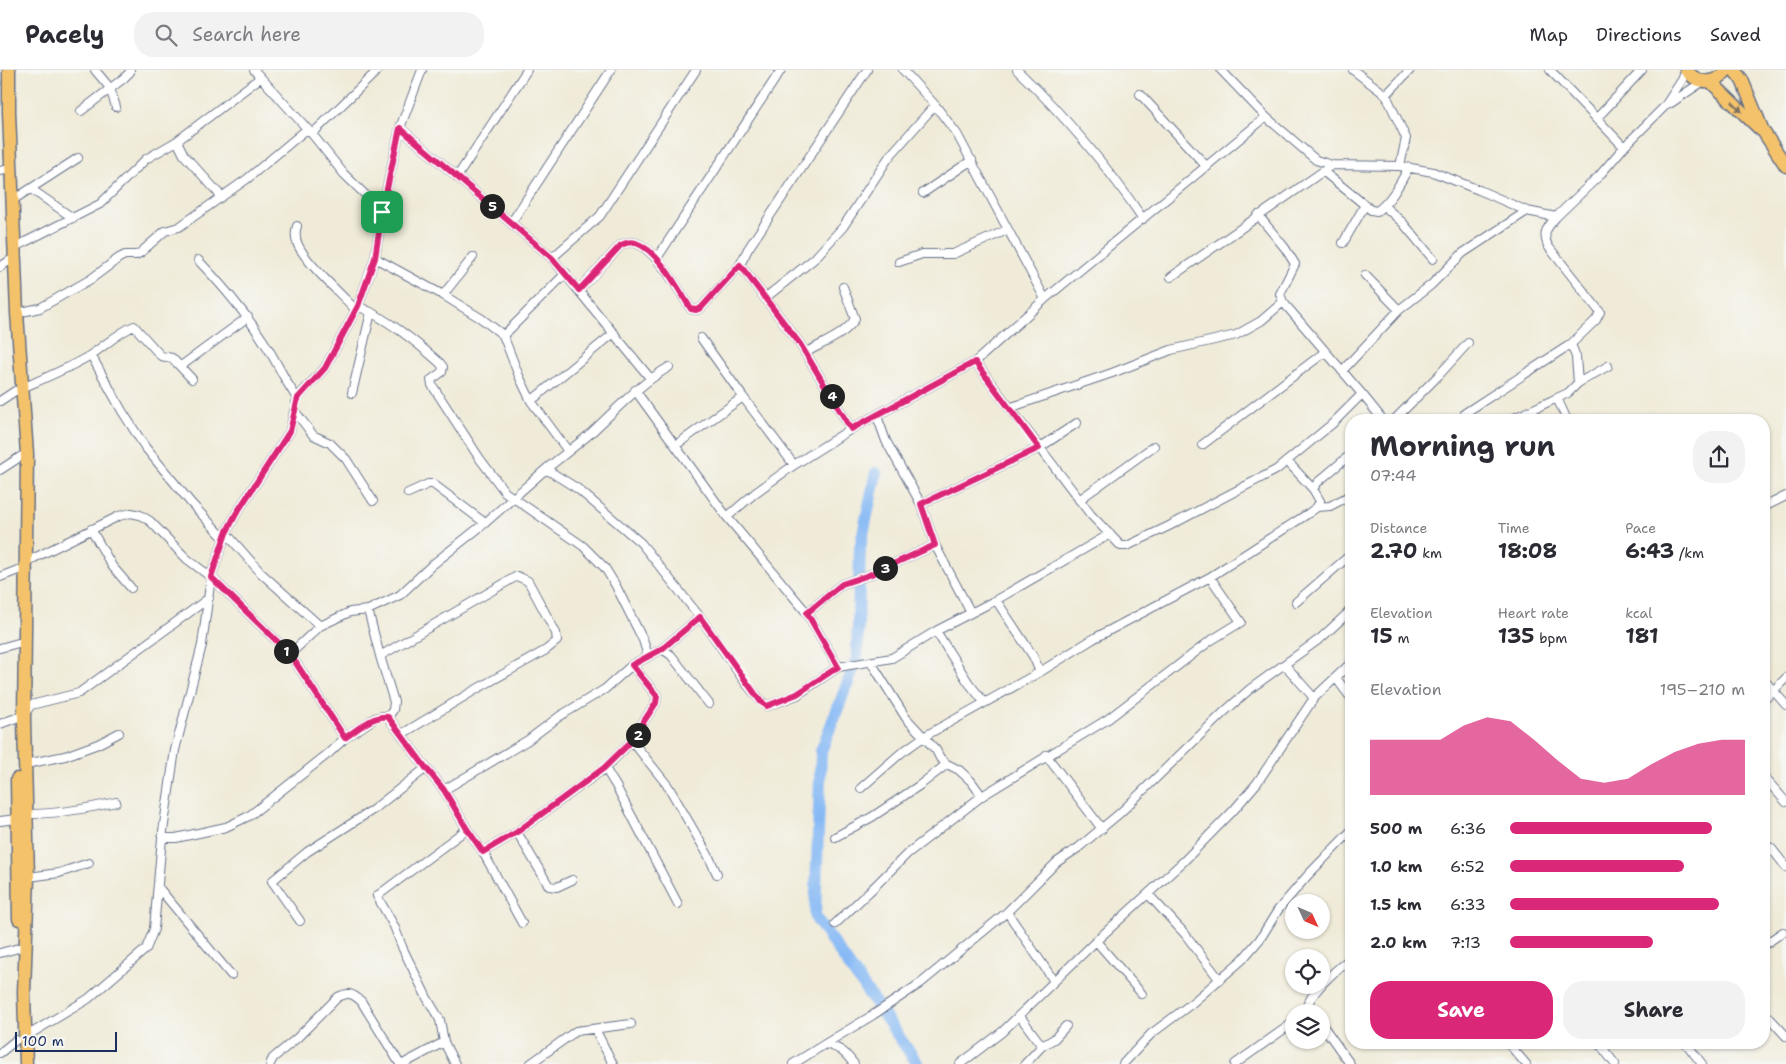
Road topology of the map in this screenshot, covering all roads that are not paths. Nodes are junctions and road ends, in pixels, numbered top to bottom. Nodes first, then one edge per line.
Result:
1 (3, 70) edge
2 (9, 70) edge
3 (95, 70) edge
4 (130, 70) edge
5 (254, 70) edge
6 (378, 70) edge
7 (422, 70) edge
8 (527, 70) edge
9 (611, 70) edge
10 (696, 70) edge
11 (781, 70) edge
12 (868, 70) edge
13 (903, 70) edge
14 (1017, 70) edge
15 (1221, 70) edge
16 (1353, 70) edge
17 (1410, 70) edge
18 (1550, 70) edge
19 (1642, 70) edge
20 (1686, 70) edge
21 (1727, 70) edge
22 (1740, 73) edge
23 (260, 78) junction
24 (1706, 82) junction
25 (110, 88) junction
26 (1140, 94) dead end
27 (1386, 95) junction
28 (935, 105) junction
29 (1665, 106) junction
30 (116, 107) dead end
31 (81, 112) dead end
32 (1266, 117) junction
33 (1596, 119) junction
34 (400, 128) junction
35 (1763, 131) junction
36 (309, 132) junction
37 (177, 141) junction
38 (1624, 147) junction
39 (78, 158) dead end
40 (972, 160) junction
41 (1332, 165) junction
42 (1786, 166) edge
43 (1207, 167) junction
44 (1404, 167) junction
45 (2, 171) edge
46 (1324, 172) junction
47 (457, 177) junction
48 (31, 189) junction
49 (923, 193) dead end
50 (222, 197) junction
51 (13, 200) junction
52 (1365, 206) junction
53 (1384, 206) junction
54 (1527, 211) junction
55 (382, 212) junction
56 (1258, 215) junction
57 (1556, 216) junction
58 (73, 218) junction
59 (1143, 219) junction
60 (511, 223) junction
61 (297, 226) dead end
62 (1007, 230) junction
63 (1343, 243) dead end
64 (473, 257) dead end
65 (9, 258) edge
66 (375, 258) junction
67 (552, 258) junction
68 (657, 258) junction
69 (1433, 259) dead end
70 (198, 260) dead end
71 (899, 262) dead end
72 (740, 265) junction
73 (566, 273) junction
74 (1365, 275) dead end
75 (1171, 277) dead end
76 (843, 287) dead end
77 (579, 290) junction
78 (443, 295) junction
79 (765, 298) junction
80 (1045, 299) junction
81 (1283, 302) junction
82 (357, 308) junction
83 (1400, 310) junction
84 (371, 312) junction
85 (17, 313) junction
86 (248, 317) junction
87 (614, 333) junction
88 (503, 335) junction
89 (701, 338) dead end
90 (1468, 344) dead end
91 (1571, 344) junction
92 (1325, 352) junction
93 (805, 353) junction
94 (91, 355) junction
95 (975, 362) junction
96 (181, 366) junction
97 (1608, 366) dead end
98 (669, 367) dead end
99 (1342, 371) junction
100 (650, 378) junction
101 (192, 379) dead end
102 (1578, 383) junction
103 (19, 389) junction
104 (634, 390) junction
105 (352, 393) dead end
106 (1362, 394) junction
107 (743, 397) junction
108 (298, 398) junction
109 (1557, 398) junction
110 (0, 401) edge
111 (531, 401) junction
112 (1009, 408) junction
113 (294, 413) junction
114 (1465, 413) dead end
115 (1378, 414) edge
116 (1400, 414) edge
117 (1523, 414) edge
118 (1564, 414) edge
119 (877, 416) junction
120 (1077, 423) dead end
121 (851, 429) junction
122 (676, 445) junction
123 (1202, 445) dead end
124 (1154, 446) dead end
125 (1039, 448) junction
126 (568, 451) junction
127 (23, 456) junction
128 (1345, 459) edge
129 (1287, 461) junction
130 (794, 465) junction
131 (546, 469) junction
132 (0, 470) edge
133 (1313, 490) junction
134 (408, 493) dead end
135 (1786, 496) edge
136 (513, 498) junction
137 (1345, 498) edge
138 (1079, 500) junction
139 (373, 501) dead end
140 (921, 504) junction
141 (1770, 504) edge
142 (1317, 507) junction
143 (727, 518) junction
144 (485, 523) junction
145 (91, 529) junction
146 (1110, 534) junction
147 (225, 536) junction
148 (935, 545) junction
149 (1345, 559) edge
150 (22, 566) junction
151 (0, 577) edge
152 (211, 577) junction
153 (1210, 577) junction
154 (131, 588) dead end
155 (209, 598) junction
156 (996, 600) junction
157 (1296, 602) dead end
158 (368, 610) junction
159 (807, 613) junction
160 (971, 613) junction
161 (1345, 616) edge
162 (700, 617) junction
163 (320, 626) junction
164 (936, 631) junction
165 (18, 643) junction
166 (0, 648) edge
167 (662, 649) junction
168 (290, 654) junction
169 (380, 656) junction
170 (648, 656) junction
171 (871, 662) junction
172 (632, 665) junction
173 (1285, 665) junction
174 (838, 667) junction
175 (1345, 669) edge
176 (1040, 672) junction
177 (1336, 678) junction
178 (1786, 678) edge
179 (1770, 688) edge
180 (1345, 690) edge
181 (1772, 690) junction
182 (1770, 692) edge
183 (1314, 698) junction
184 (984, 702) junction
185 (710, 704) dead end
186 (1786, 705) edge
187 (20, 716) junction
188 (388, 717) junction
189 (0, 724) edge
190 (119, 733) dead end
191 (402, 734) junction
192 (925, 736) junction
193 (345, 738) junction
194 (632, 741) junction
195 (1046, 755) junction
196 (26, 764) junction
197 (947, 764) junction
198 (426, 768) junction
199 (604, 768) junction
200 (1770, 784) edge
201 (861, 788) dead end
202 (444, 790) junction
203 (982, 796) junction
204 (116, 802) dead end
205 (1786, 802) edge
206 (22, 816) junction
207 (0, 821) edge
208 (467, 829) junction
209 (1102, 829) junction
210 (517, 832) junction
211 (835, 837) dead end
212 (1345, 837) edge
213 (162, 838) junction
214 (1770, 848) edge
215 (483, 852) junction
216 (89, 862) dead end
217 (1786, 867) edge
218 (717, 874) dead end
219 (28, 877) junction
220 (572, 880) dead end
221 (158, 887) junction
222 (1148, 894) junction
223 (678, 904) dead end
224 (1007, 912) junction
225 (300, 921) dead end
226 (522, 923) dead end
227 (835, 924) dead end
228 (1783, 932) dead end
229 (1096, 941) junction
230 (1770, 941) edge
231 (22, 947) junction
232 (0, 953) edge
233 (1345, 963) edge
234 (231, 975) dead end
235 (1219, 979) junction
236 (1054, 981) junction
237 (1142, 994) dead end
238 (1309, 1004) edge
239 (1019, 1015) junction
240 (1770, 1019) edge
241 (631, 1024) dead end
242 (1066, 1026) dead end
243 (1285, 1028) edge
244 (594, 1029) junction
245 (1330, 1036) edge
246 (1786, 1036) edge
247 (21, 1038) junction
248 (444, 1042) junction
249 (824, 1044) junction
250 (1042, 1046) junction
251 (1513, 1049) edge
252 (1603, 1049) edge
253 (1690, 1049) edge
254 (0, 1053) edge
255 (17, 1064) edge
256 (26, 1064) edge
257 (270, 1064) edge
258 (402, 1064) edge
259 (456, 1064) edge
260 (530, 1064) edge
261 (613, 1064) edge
262 (793, 1064) edge
263 (854, 1064) edge
264 (960, 1064) edge
265 (1025, 1064) edge
266 (1123, 1064) edge
267 (1235, 1064) edge
268 (1350, 1064) edge
269 (1526, 1064) edge
270 (1615, 1064) edge
271 (1702, 1064) edge

1 - 45 main road
2 - 51 main road
3 - 25 street
4 - 25 street
5 - 23 street
6 - 36 street
7 - 34 street
8 - 47 street
9 - 60 street
10 - 67 street
11 - 68 street
12 - 72 street
13 - 28 street
14 - 59 street
15 - 32 street
16 - 27 street
17 - 27 street
18 - 33 street
19 - 33 street
20 - 24 main road
20 - 29 street
21 - 24 main road
22 - 35 main road
23 - 36 street
23 - 37 street
24 - 29 street
24 -> 35 main road
25 - 30 street
25 - 31 street
26 - 43 street
27 - 44 street
28 - 40 street
28 - 79 street
29 - 38 street
32 - 41 street
32 - 43 street
33 - 38 street
34 - 47 street
34 - 55 street
35 - 42 main road
36 - 50 street
36 - 55 street
37 - 50 street
37 - 58 street
38 - 57 street
39 - 48 street
40 - 49 street
40 - 62 street
41 - 44 street
41 - 46 street
43 - 59 street
44 - 53 street
44 - 54 street
45 - 65 main road
46 - 52 street
46 - 56 street
47 - 60 street
48 - 51 street
48 - 58 street
50 - 85 street
51 - 65 main road
52 - 53 street
52 - 63 street
53 - 69 street
54 - 57 street
54 - 83 street
55 - 66 street
56 - 75 street
56 - 81 street
57 - 91 street
58 - 65 street
59 - 80 street
60 - 67 street
61 - 82 street
62 - 71 street
62 - 80 street
64 - 78 street
65 - 85 main road
65 - 103 main road
66 - 78 street
66 - 82 street
67 - 73 street
68 - 72 street
68 - 77 street
70 - 86 street
72 - 79 street
73 - 77 street
73 - 88 street
74 - 83 street
76 - 93 street
77 - 87 street
78 - 88 street
79 - 93 street
80 - 95 street
81 - 92 street
81 - 112 street
82 - 84 street
82 - 108 street
83 - 99 street
84 - 105 street
84 - 136 street
85 - 103 main road
86 - 96 street
86 - 108 street
87 - 100 street
87 - 111 street
88 - 111 street
89 - 107 street
90 - 116 street
91 - 102 street
91 - 114 street
92 - 99 street
92 - 123 street
93 - 121 street
94 - 96 street
94 - 103 street
94 - 147 street
95 - 112 street
95 - 119 street
96 - 101 street
97 - 102 street
98 - 100 street
99 - 106 street
100 - 104 street
102 - 109 street
103 - 110 street
103 - 127 main road
104 - 122 street
104 - 126 street
106 - 115 street
106 - 129 street
107 - 122 street
107 - 130 street
108 - 113 street
109 - 117 street
109 - 118 street
111 - 126 street
112 - 125 street
113 - 139 street
113 - 147 street
119 - 121 street
119 - 140 street
120 - 125 street
121 - 130 street
122 - 143 street
124 - 138 street
125 - 138 street
125 - 140 street
126 - 131 street
127 - 132 street
127 - 150 main road
128 - 133 street
129 - 133 street
129 - 146 street
130 - 143 street
131 - 136 street
131 - 162 street
133 - 142 street
134 - 144 street
135 - 141 street
136 - 144 street
136 - 170 street
137 - 142 street
138 - 146 street
140 - 148 street
142 - 153 street
143 - 159 street
144 - 158 street
145 - 150 street
145 - 152 street
145 - 154 street
146 - 156 street
147 - 152 street
147 - 163 street
148 - 159 street
148 - 160 street
149 - 157 street
150 - 151 street
150 - 165 main road
150 - 187 main road
152 - 155 street
152 - 168 street
153 - 176 street
153 - 195 street
155 - 187 street
155 - 213 street
156 - 160 street
156 - 176 street
158 - 163 street
158 - 169 street
159 - 174 street
160 - 164 street
161 - 173 street
162 - 167 street
162 - 174 street
163 - 168 street
164 - 171 street
164 - 184 street
165 - 166 street
165 - 187 main road
167 - 170 street
167 - 185 street
168 - 193 street
169 - 188 street
169 - 191 street
170 - 172 street
171 - 174 street
171 - 192 street
172 - 194 street
172 - 202 street
173 - 183 street
173 - 209 street
175 - 177 street
176 - 184 street
177 - 180 street
177 - 183 street
178 - 181 street
179 - 181 street
181 - 182 street
181 - 186 street
183 - 222 street
184 - 192 street
187 - 189 street
187 - 196 main road
187 - 206 main road
188 - 191 street
188 - 193 street
190 - 196 street
191 - 198 street
192 - 197 street
192 - 201 street
193 - 213 street
194 - 199 street
194 - 218 street
195 - 203 street
195 - 209 street
196 - 206 main road
197 - 203 street
197 - 211 street
198 - 202 street
198 - 225 street
199 - 210 street
199 - 223 street
200 - 205 street
202 - 208 street
203 - 227 street
204 - 206 street
206 - 207 street
206 - 219 main road
206 - 231 main road
208 - 215 street
208 - 248 street
209 - 224 street
210 - 215 street
210 - 220 street
212 - 235 street
213 - 221 street
214 - 217 street
215 - 226 street
216 - 219 street
219 - 231 main road
221 - 234 street
221 - 247 street
222 - 229 street
222 - 235 street
224 - 236 street
224 - 249 street
228 - 230 street
229 - 236 street
229 - 237 street
231 - 232 street
231 - 247 main road
233 - 238 street
235 - 266 street
236 - 239 street
239 - 250 street
239 - 264 street
240 - 246 street
241 - 244 street
242 - 250 street
243 - 267 street
244 - 260 street
244 - 261 street
245 - 268 street
247 - 254 street
247 - 255 main road
247 - 256 main road
248 - 258 street
248 - 259 street
249 - 262 street
249 - 263 street
250 - 265 street
251 - 269 street
252 - 270 street
253 - 271 street
257 - 258 street

